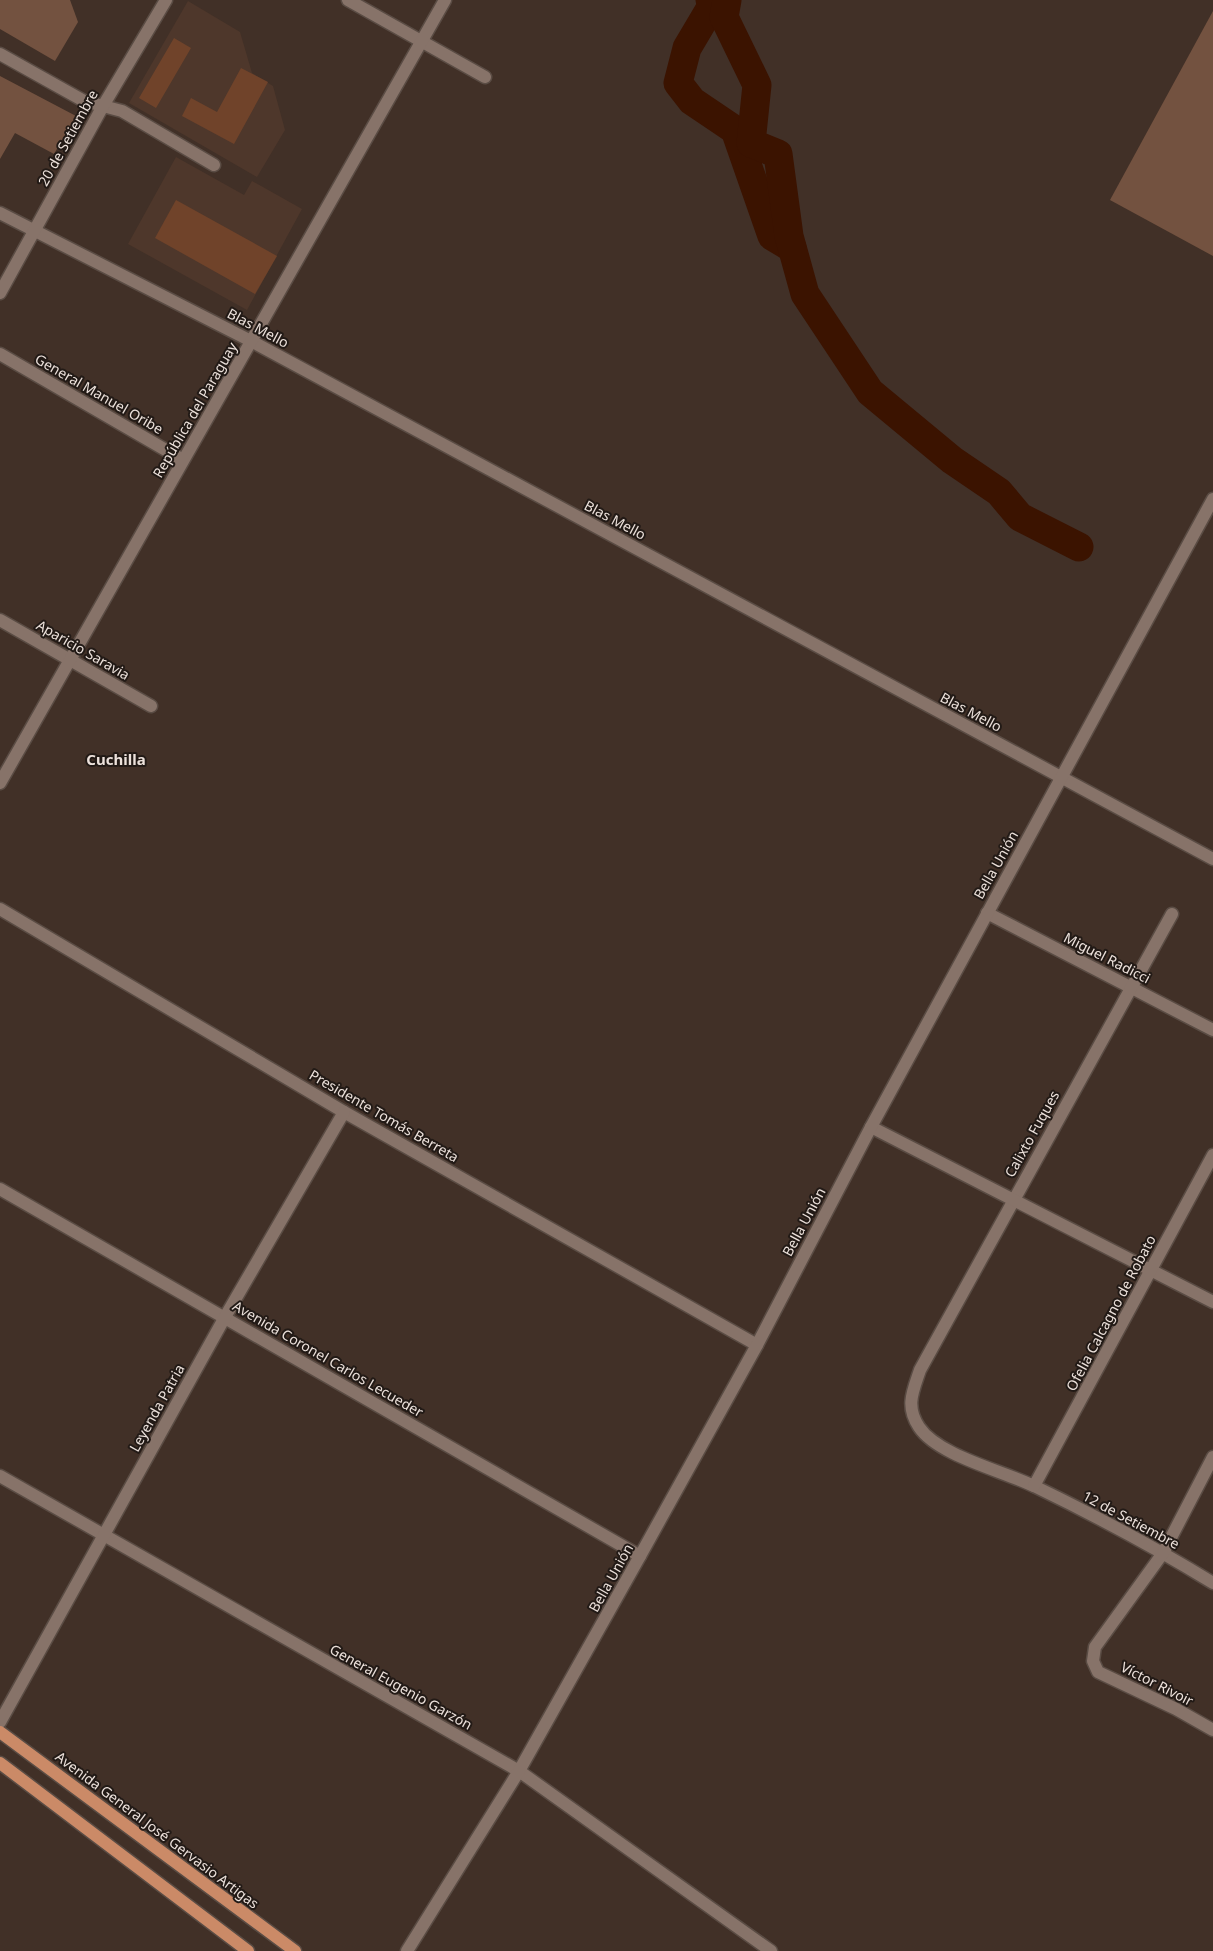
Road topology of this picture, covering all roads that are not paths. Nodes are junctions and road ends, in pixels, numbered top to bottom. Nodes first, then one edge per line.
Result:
1 (166, 0) edge
2 (348, 0) edge
3 (445, 0) edge
4 (421, 41) junction
5 (0, 54) edge
6 (484, 77) dead end
7 (103, 106) junction
8 (214, 165) dead end
9 (0, 213) edge
10 (34, 231) junction
11 (0, 293) edge
12 (251, 341) junction
13 (0, 354) edge
14 (183, 460) junction
15 (1213, 499) edge
16 (0, 620) edge
17 (69, 660) junction
18 (150, 706) dead end
19 (1061, 778) junction
20 (0, 783) edge
21 (1213, 859) edge
22 (0, 909) edge
23 (987, 913) junction
24 (1172, 914) dead end
25 (1131, 988) junction
26 (1213, 1030) edge
27 (344, 1112) junction
28 (871, 1127) junction
29 (1213, 1155) edge
30 (0, 1189) edge
31 (1013, 1200) junction
32 (1152, 1270) junction
33 (1213, 1302) edge
34 (225, 1318) junction
35 (757, 1345) junction
36 (1213, 1457) edge
37 (0, 1476) edge
38 (1034, 1486) junction
39 (104, 1536) junction
40 (1163, 1553) junction
41 (640, 1556) junction
42 (1213, 1583) edge
43 (0, 1722) edge
44 (1213, 1730) edge
45 (0, 1732) edge
46 (0, 1763) edge
47 (519, 1772) junction
48 (248, 1951) edge
49 (295, 1951) edge
50 (407, 1951) edge
51 (771, 1951) edge

1 - 7 street, 20 de Setiembre
2 - 4 street
3 - 4 street, República del Paraguay
4 - 6 street
4 - 12 street, República del Paraguay
5 - 7 street
7 - 8 street
7 - 10 street, 20 de Setiembre
9 - 10 street, Blas Mello
10 - 11 street, 20 de Setiembre
10 - 12 street, Blas Mello
12 - 14 street, República del Paraguay
12 - 19 street, Blas Mello
13 - 14 street, General Manuel Oribe
14 - 17 street, República del Paraguay
15 - 19 street, Bella Unión
16 - 17 street, Aparicio Saravia
17 - 18 street, Aparicio Saravia
17 - 20 street, República del Paraguay
19 - 21 street, Blas Mello
19 - 23 street, Bella Unión
22 - 27 street, Presidente Tomás Berreta
23 - 25 street, Miguel Radicci
23 - 28 street, Bella Unión
24 - 25 street, Calixto Fuques
25 - 26 street, Miguel Radicci
25 - 31 street, Calixto Fuques
27 - 34 street, Leyenda Patria
27 - 35 street, Presidente Tomás Berreta
28 - 31 street
28 - 35 street, Bella Unión
29 - 32 street, Ofelia Calcagno de Robato
30 - 34 street, Avenida Coronel Carlos Lecueder
31 - 32 street
31 - 38 street, Calixto Fuques
32 - 33 street
32 - 38 street, Ofelia Calcagno de Robato
34 - 39 street, Leyenda Patria
34 - 41 street, Avenida Coronel Carlos Lecueder
35 - 41 street, Bella Unión
36 - 40 street
37 - 39 street, General Eugenio Garzón
38 - 40 street, 12 de Setiembre
39 - 43 street, Leyenda Patria
39 - 47 street, General Eugenio Garzón
40 - 42 street, 12 de Setiembre
40 - 44 street, Víctor Rivoir
41 - 47 street, Bella Unión
45 - 49 main road, Avenida General José Gervasio Artigas
46 - 48 main road
47 - 50 street, Bella Unión
47 - 51 street, General Eugenio Garzón

